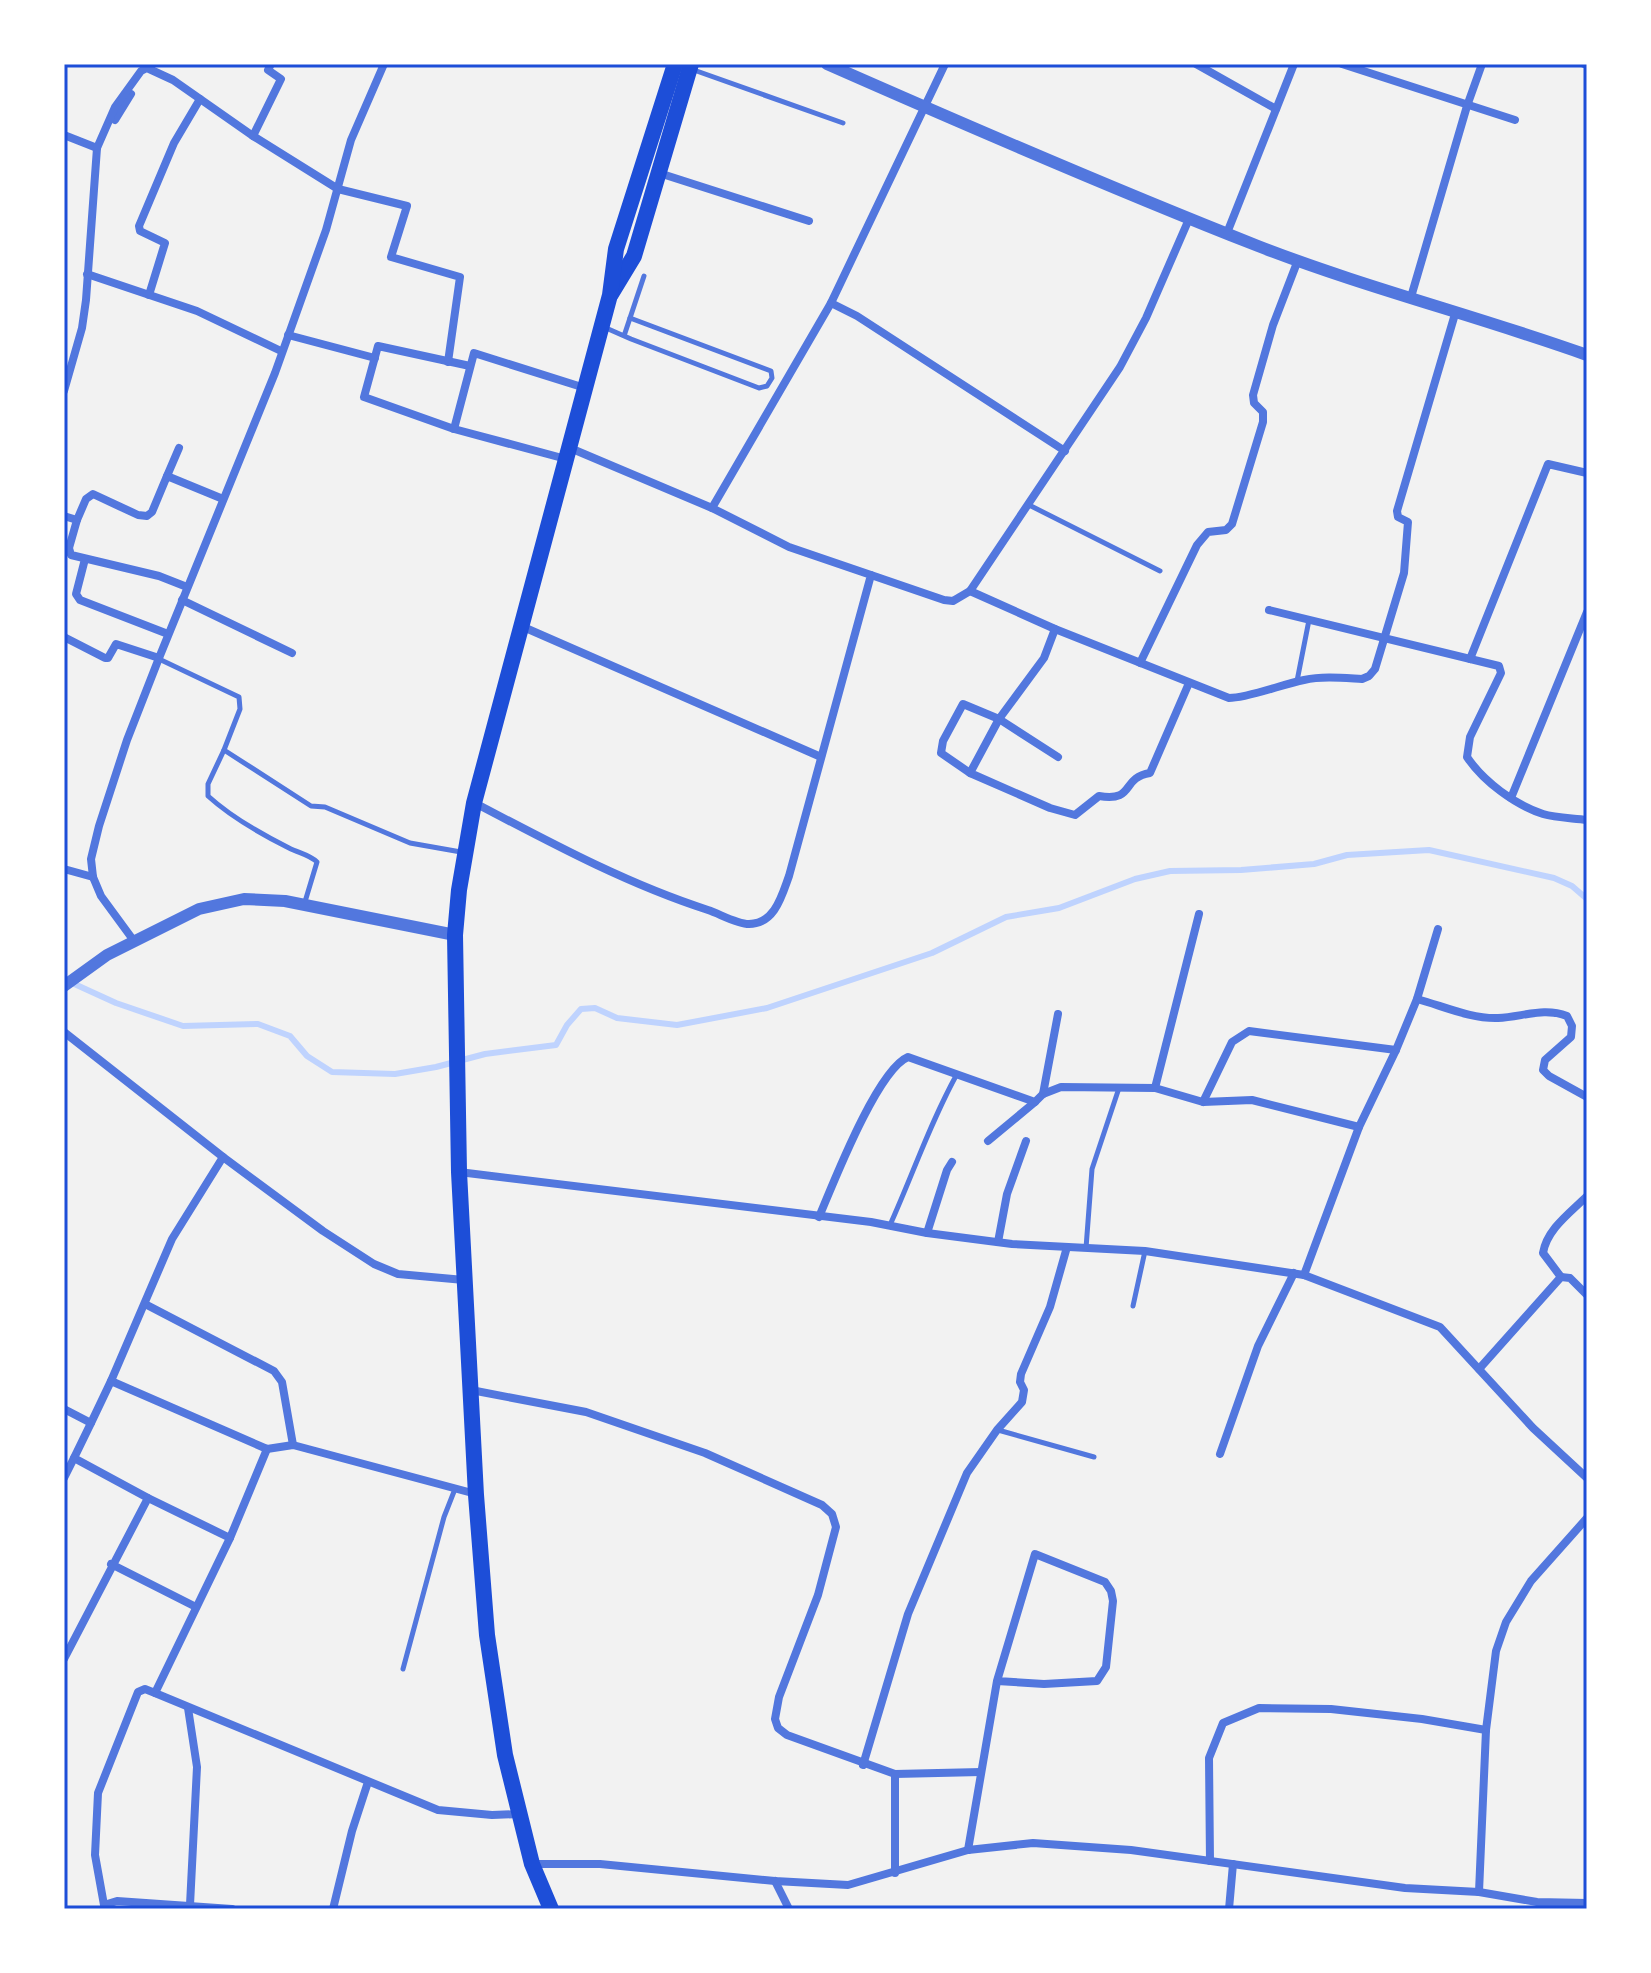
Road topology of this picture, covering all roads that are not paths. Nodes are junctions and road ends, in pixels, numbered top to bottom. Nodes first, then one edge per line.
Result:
1 (271, 64) edge
2 (384, 64) edge
3 (827, 64) edge
4 (945, 64) edge
5 (1196, 64) edge
6 (1294, 64) edge
7 (1342, 64) edge
8 (1482, 64) edge
9 (685, 66) edge
10 (144, 67) edge
11 (200, 99) junction
12 (1467, 106) junction
13 (924, 107) junction
14 (1276, 109) junction
15 (1515, 120) dead end
16 (843, 123) dead end
17 (64, 135) edge
18 (253, 136) junction
19 (97, 148) junction
20 (659, 173) junction
21 (338, 189) junction
22 (92, 209) junction
23 (1189, 219) junction
24 (809, 221) dead end
25 (1227, 233) junction
26 (1298, 260) junction
27 (87, 274) junction
28 (644, 276) dead end
29 (149, 295) junction
30 (610, 295) junction
31 (1411, 297) junction
32 (831, 303) junction
33 (1455, 314) junction
34 (630, 318) junction
35 (601, 326) junction
36 (288, 335) junction
37 (624, 336) junction
38 (281, 351) junction
39 (1587, 355) edge
40 (375, 358) junction
41 (448, 362) junction
42 (470, 366) junction
43 (585, 388) junction
44 (64, 391) edge
45 (454, 429) junction
46 (179, 448) dead end
47 (1065, 451) junction
48 (568, 454) junction
49 (1586, 470) edge
50 (167, 476) junction
51 (223, 499) junction
52 (1029, 505) junction
53 (712, 508) junction
54 (64, 516) edge
55 (77, 520) junction
56 (85, 559) junction
57 (1160, 571) dead end
58 (871, 575) junction
59 (187, 587) junction
60 (970, 591) junction
61 (182, 600) junction
62 (1269, 610) dead end
63 (1587, 612) edge
64 (1309, 619) junction
65 (520, 625) junction
66 (1055, 629) junction
67 (168, 634) junction
68 (1383, 636) junction
69 (64, 637) edge
70 (292, 653) dead end
71 (159, 658) junction
72 (1470, 659) junction
73 (1140, 663) junction
74 (1297, 682) junction
75 (1189, 683) junction
76 (999, 719) junction
77 (224, 750) junction
78 (821, 757) junction
79 (1058, 757) dead end
80 (970, 773) junction
81 (1511, 798) junction
82 (474, 803) junction
83 (1587, 820) edge
84 (466, 853) junction
85 (64, 869) edge
86 (93, 877) junction
87 (304, 905) junction
88 (1199, 914) dead end
89 (1438, 929) dead end
90 (455, 935) junction
91 (134, 941) junction
92 (64, 986) edge
93 (1417, 999) junction
94 (1058, 1014) dead end
95 (64, 1032) edge
96 (1396, 1050) junction
97 (957, 1074) junction
98 (1120, 1087) junction
99 (1155, 1088) junction
100 (1043, 1094) junction
101 (1587, 1097) edge
102 (1035, 1102) junction
103 (1203, 1102) junction
104 (1359, 1127) junction
105 (988, 1141) dead end
106 (1026, 1141) dead end
107 (223, 1157) junction
108 (952, 1162) dead end
109 (459, 1172) junction
110 (1587, 1196) edge
111 (819, 1217) junction
112 (889, 1226) junction
113 (927, 1233) junction
114 (998, 1242) junction
115 (1067, 1247) junction
116 (1086, 1248) junction
117 (1145, 1251) junction
118 (1299, 1274) junction
119 (1561, 1277) junction
120 (465, 1280) junction
121 (1587, 1295) edge
122 (145, 1304) junction
123 (1133, 1306) dead end
124 (1479, 1369) junction
125 (111, 1381) junction
126 (471, 1390) junction
127 (64, 1409) edge
128 (91, 1423) junction
129 (997, 1430) junction
130 (293, 1445) junction
131 (267, 1449) junction
132 (1220, 1454) dead end
133 (1094, 1457) dead end
134 (74, 1458) junction
135 (64, 1478) edge
136 (1587, 1478) edge
137 (455, 1489) junction
138 (476, 1495) junction
139 (148, 1498) junction
140 (1587, 1518) edge
141 (230, 1538) junction
142 (111, 1564) junction
143 (196, 1607) junction
144 (64, 1659) edge
145 (403, 1669) dead end
146 (997, 1681) junction
147 (155, 1693) junction
148 (188, 1708) junction
149 (1486, 1730) junction
150 (863, 1765) junction
151 (981, 1772) junction
152 (895, 1774) junction
153 (368, 1782) junction
154 (519, 1814) junction
155 (968, 1850) junction
156 (1210, 1861) junction
157 (532, 1864) junction
158 (1233, 1864) junction
159 (895, 1873) junction
160 (775, 1881) junction
161 (1479, 1892) junction
162 (190, 1905) junction
163 (1587, 1906) edge
164 (102, 1907) edge
165 (232, 1909) edge
166 (333, 1909) edge
167 (551, 1909) edge
168 (789, 1909) edge
169 (1229, 1909) edge

1 - 18 street
2 - 21 street
3 - 13 street
4 - 13 street
5 - 14 street
6 - 14 street
7 - 12 street
8 - 12 street
9 - 16 lane
9 - 20 main road
9 - 30 main road
10 - 11 street
10 - 19 street
10 - 22 street
11 - 18 street
11 - 29 street
12 - 15 street
12 - 31 street
13 - 23 street
13 - 32 street
14 - 25 street
17 - 19 street
18 - 21 street
19 - 22 street
20 - 24 street
20 - 30 main road
21 - 36 street
21 - 41 street
22 - 27 street
23 - 25 street
23 - 47 street
25 - 26 street
26 - 31 street
26 - 73 street
27 - 29 street
27 - 44 street
28 - 34 lane
29 - 38 street
30 - 35 main road
31 - 33 street
32 - 47 street
32 - 53 street
33 - 39 street
33 - 68 street
34 - 37 lane
34 - 37 lane
35 - 37 lane
35 - 43 main road
36 - 38 street
36 - 40 street
38 - 51 street
40 - 41 street
40 - 45 street
41 - 42 street
42 - 43 street
42 - 45 street
43 - 48 main road
45 - 48 street
46 - 50 street
47 - 52 street
48 - 53 street
48 - 65 main road
49 - 72 street
50 - 51 street
50 - 55 street
51 - 59 street
52 - 57 lane
52 - 60 street
53 - 58 street
54 - 55 street
55 - 56 street
56 - 59 street
56 - 67 street
58 - 60 street
58 - 78 street
59 - 61 street
60 - 66 street
61 - 67 street
61 - 70 street
62 - 64 street
63 - 81 street
64 - 68 street
64 - 74 lane
65 - 78 street
65 - 82 main road
66 - 73 street
66 - 76 street
67 - 71 street
68 - 72 street
68 - 74 street
69 - 71 street
71 - 77 lane
71 - 86 street
72 - 81 street
73 - 75 street
74 - 75 street
75 - 80 street
76 - 79 street
76 - 80 street
76 - 80 street
77 - 84 lane
77 - 87 lane
78 - 82 street
81 - 83 street
82 - 84 main road
84 - 90 main road
85 - 86 street
86 - 91 street
87 - 90 street
87 - 91 street
88 - 99 street
89 - 93 street
90 - 109 main road
91 - 92 street
93 - 96 street
93 - 101 street
94 - 100 street
95 - 107 street
96 - 103 street
96 - 104 street
97 - 102 street
97 - 111 street
97 - 112 lane
98 - 99 street
98 - 100 street
98 - 116 lane
99 - 103 street
100 - 102 street
102 - 105 street
103 - 104 street
104 - 118 street
106 - 114 street
107 - 120 street
107 - 122 street
108 - 113 street
109 - 111 street
109 - 120 main road
110 - 119 street
111 - 112 street
112 - 113 street
113 - 114 street
114 - 115 street
115 - 116 street
115 - 129 street
116 - 117 street
117 - 118 street
117 - 123 lane
118 - 124 street
118 - 132 street
119 - 121 street
119 - 124 street
120 - 126 main road
122 - 125 street
122 - 130 street
124 - 136 street
125 - 128 street
125 - 131 street
126 - 138 main road
126 - 150 street
127 - 128 street
128 - 134 street
129 - 133 lane
129 - 150 street
130 - 131 street
130 - 137 street
131 - 141 street
134 - 135 street
134 - 139 street
137 - 138 street
137 - 145 lane
138 - 154 main road
139 - 141 street
139 - 142 street
140 - 149 street
141 - 143 street
142 - 143 street
142 - 144 street
143 - 147 street
146 - 146 street
146 - 151 street
147 - 148 street
147 - 164 street
148 - 153 street
148 - 162 street
149 - 156 street
149 - 161 street
150 - 152 street
151 - 152 street
151 - 155 street
152 - 159 street
153 - 154 street
153 - 166 street
154 - 157 main road
155 - 156 street
155 - 159 street
156 - 158 street
157 - 160 street
157 - 167 main road
158 - 161 street
158 - 169 street
159 - 160 street
160 - 168 street
161 - 163 street
162 - 164 street
162 - 165 street

